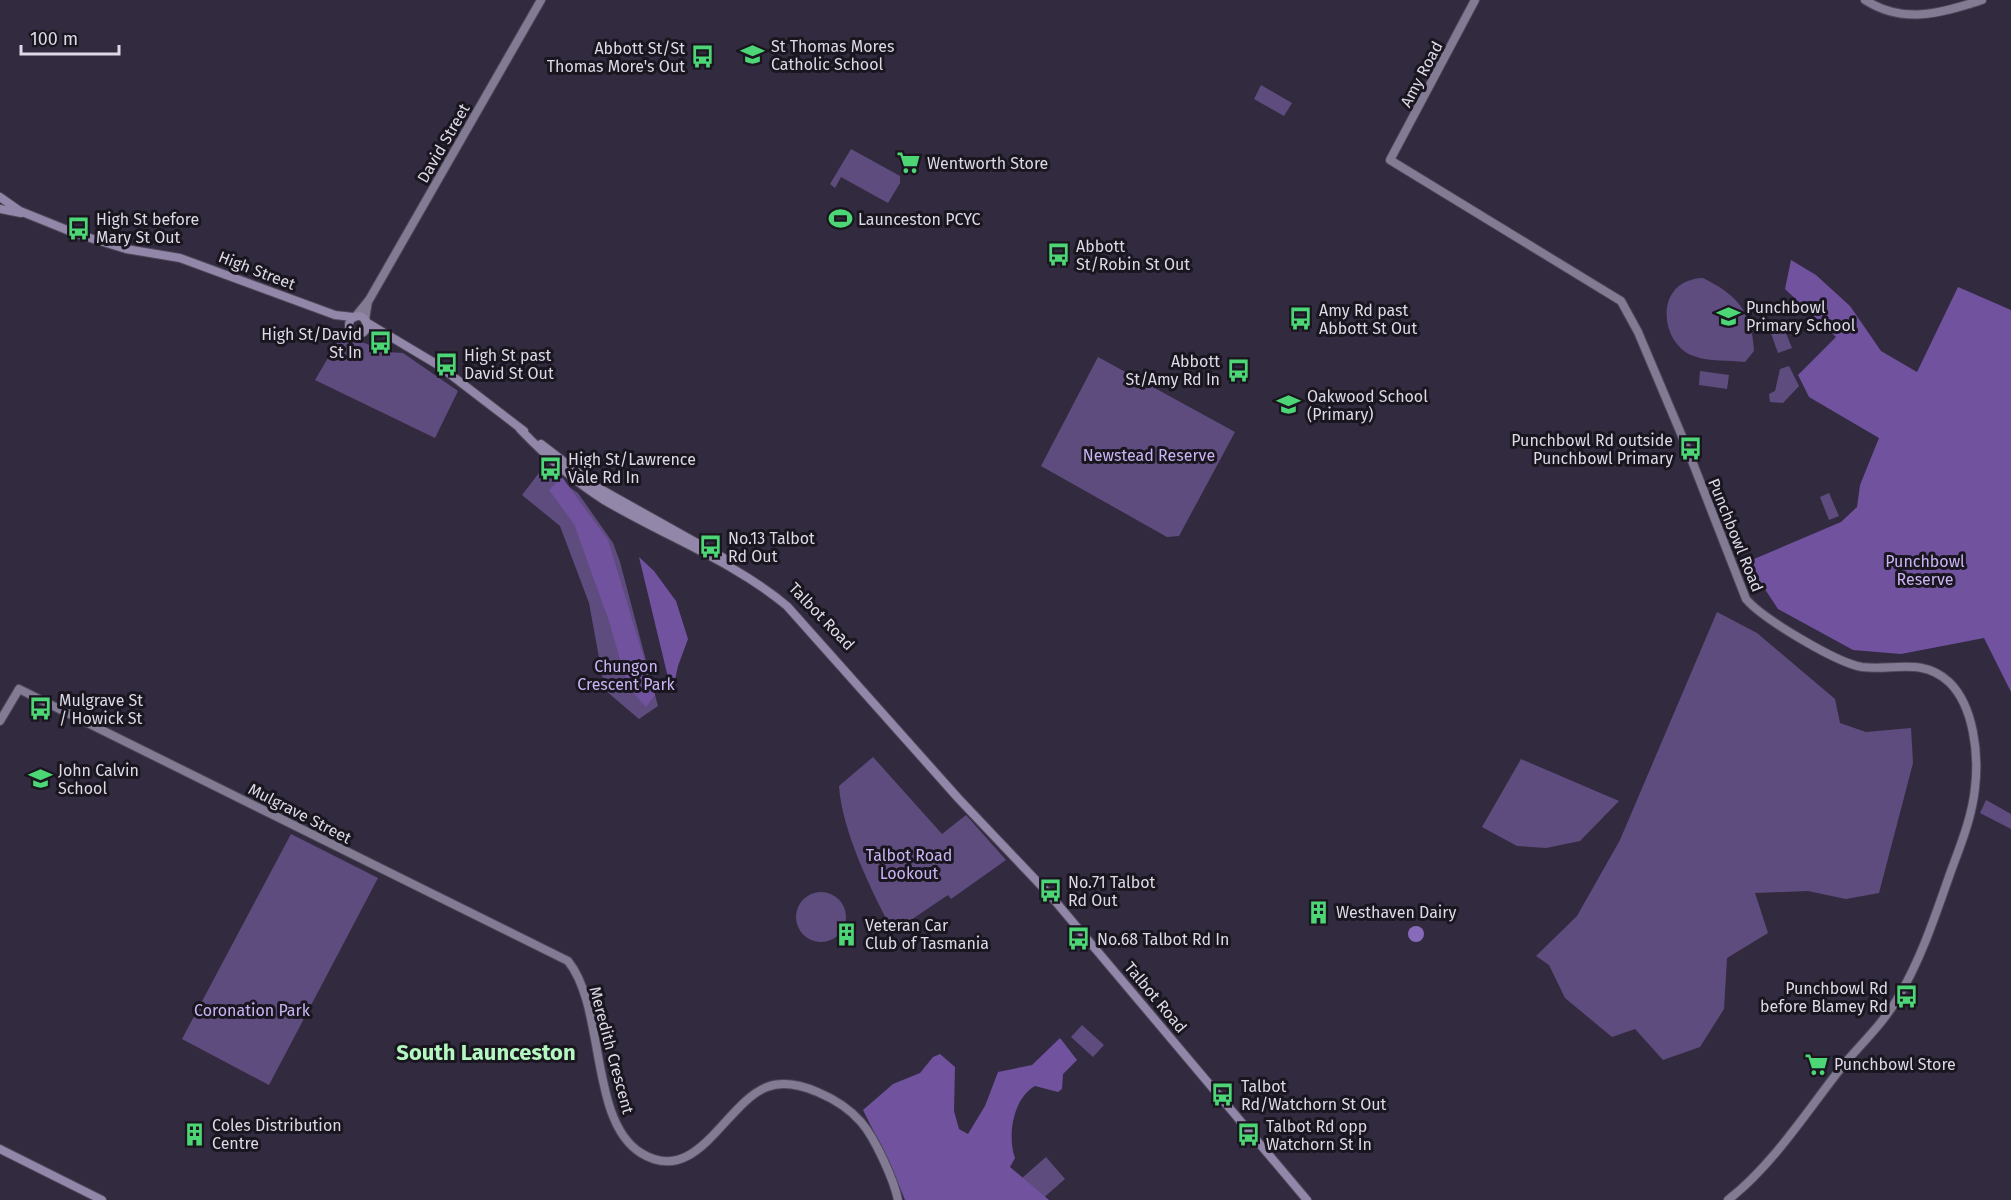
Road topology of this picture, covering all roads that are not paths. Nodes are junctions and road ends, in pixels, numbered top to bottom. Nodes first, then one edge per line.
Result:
1 (541, 0) edge
2 (1475, 0) edge
3 (1865, 0) edge
4 (1982, 0) edge
5 (1390, 160) joint
6 (0, 197) edge
7 (0, 209) edge
8 (27, 214) junction
9 (369, 300) junction
10 (335, 315) junction
11 (354, 317) junction
12 (365, 321) junction
13 (350, 328) junction
14 (360, 333) junction
15 (382, 334) junction
16 (0, 721) edge
17 (568, 961) joint
18 (0, 1149) edge
19 (102, 1200) edge
20 (898, 1200) edge
21 (1308, 1200) edge
22 (1728, 1200) edge

1 - 9 street, David Street
2 - 5 street, Amy Road
3 - 4 street
5 - 22 street, Punchbowl Road
6 - 8 main road, High Street
7 - 8 main road
8 - 10 main road, High Street
9 - 11 street, David Street
9 - 12 street, David Street
10 - 11 main road, High Street
10 - 13 main road, High Street
11 - 12 main road
11 - 13 main road
12 - 14 main road
12 - 15 main road
13 - 14 main road
14 - 15 main road
15 - 21 main road, Talbot Road
16 - 17 street, Mulgrave Street
17 - 20 street, Meredith Crescent
18 - 19 main road

